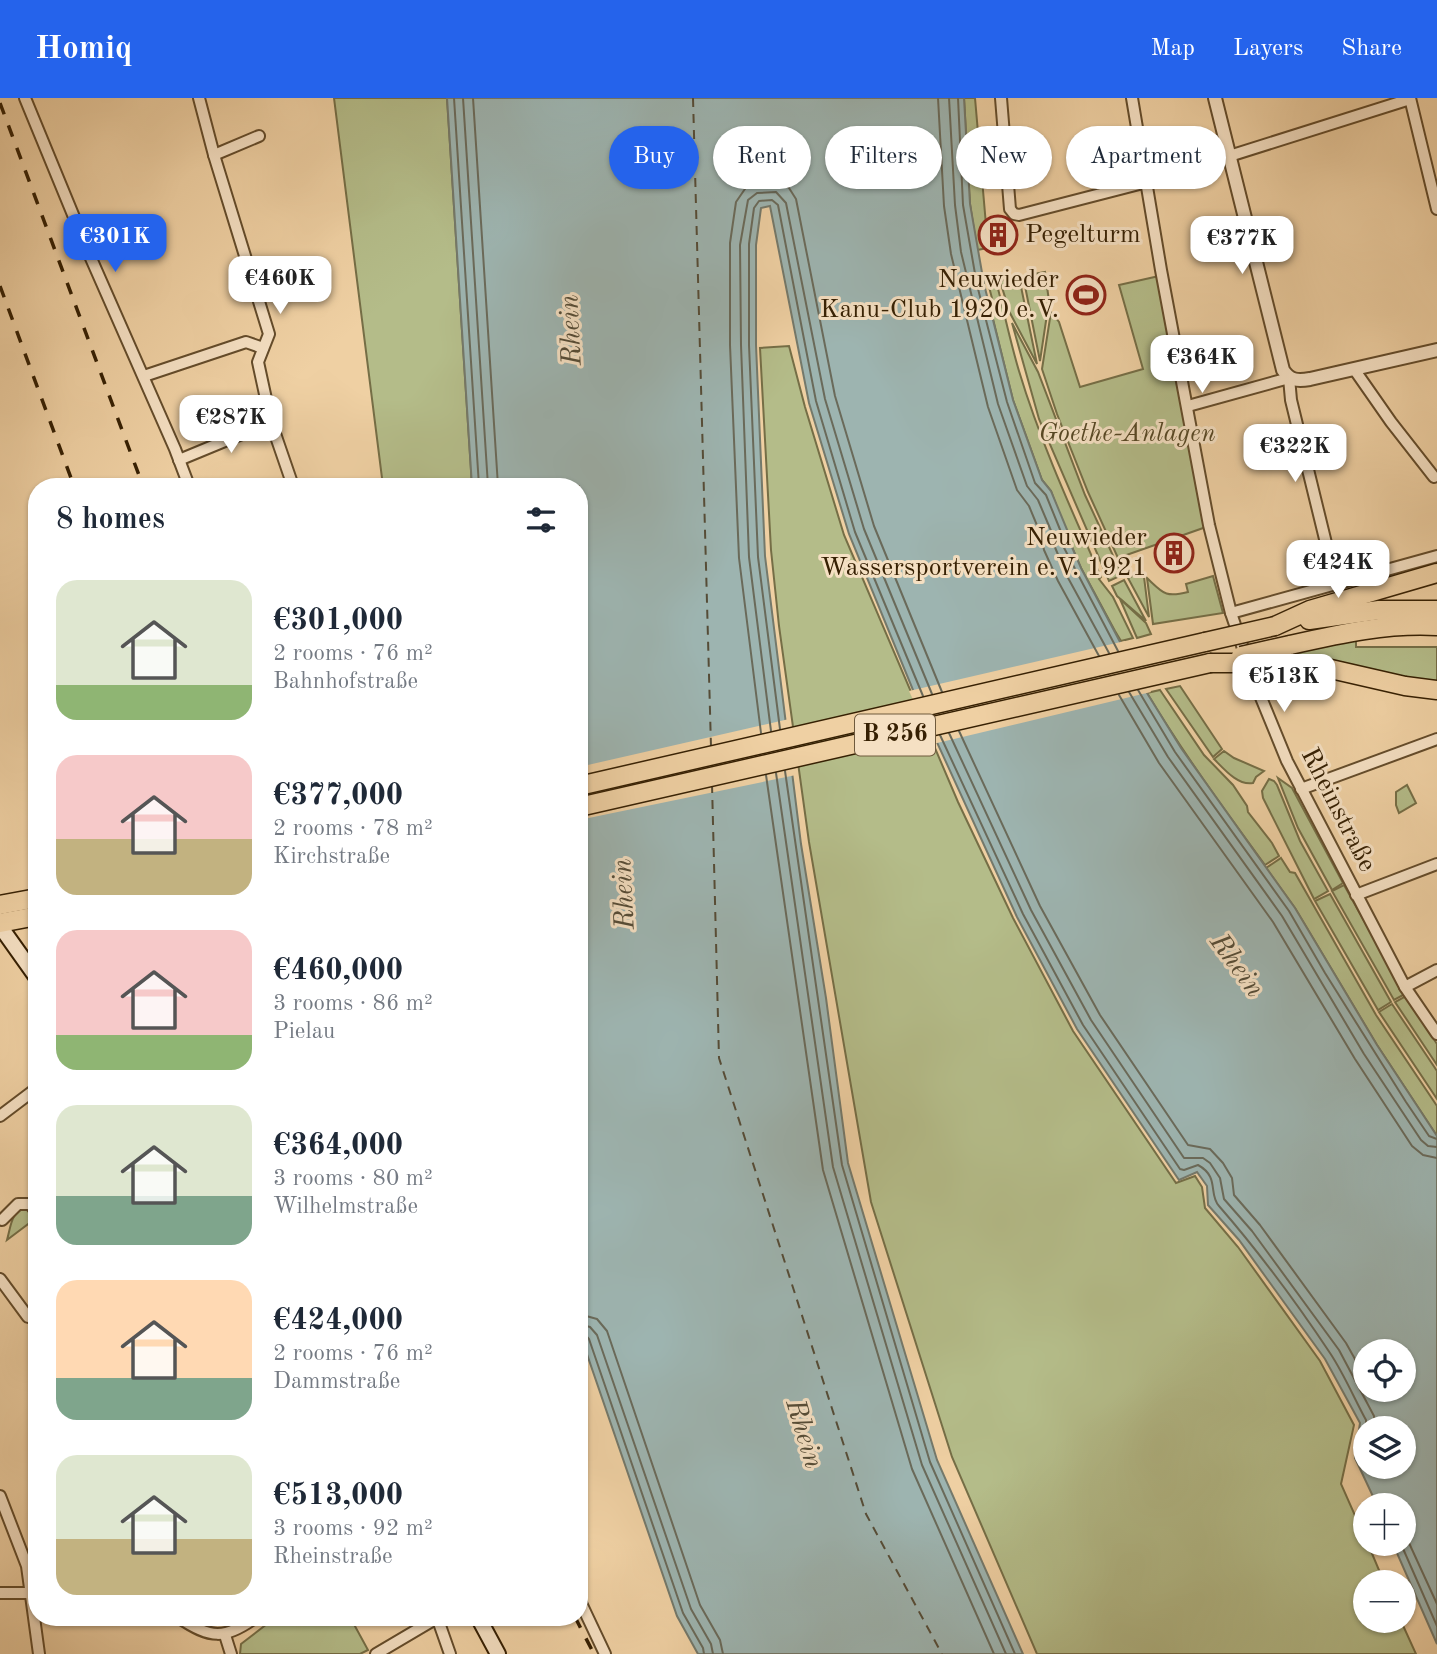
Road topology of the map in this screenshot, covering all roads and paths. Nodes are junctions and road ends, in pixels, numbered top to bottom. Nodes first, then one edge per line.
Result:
1 (26, 98) edge
2 (199, 98) edge
3 (1001, 98) edge
4 (1132, 98) edge
5 (1215, 98) edge
6 (1410, 98) edge
7 (1137, 126) edge
8 (259, 136) dead end
9 (214, 155) junction
10 (1228, 158) junction
11 (1124, 189) edge
12 (1148, 189) edge
13 (1437, 209) edge
14 (263, 348) junction
15 (1437, 351) edge
16 (1354, 369) junction
17 (144, 376) junction
18 (1289, 378) junction
19 (1188, 406) junction
20 (271, 422) junction
21 (179, 460) junction
22 (1434, 477) dead end
23 (186, 478) edge
24 (290, 478) edge
25 (1437, 556) edge
26 (1437, 573) edge
27 (1336, 584) junction
28 (1437, 610) edge
29 (1231, 613) junction
30 (1275, 626) junction
31 (1437, 626) edge
32 (1210, 663) junction
33 (1437, 690) edge
34 (1437, 738) edge
35 (588, 784) edge
36 (1301, 789) junction
37 (588, 805) edge
38 (1437, 864) edge
39 (1356, 895) junction
40 (28, 900) edge
41 (0, 905) edge
42 (28, 918) edge
43 (0, 924) edge
44 (28, 965) edge
45 (1437, 971) edge
46 (1405, 987) junction
47 (1437, 1034) edge
48 (28, 1095) edge
49 (0, 1116) edge
50 (28, 1204) edge
51 (2, 1220) dead end
52 (0, 1279) edge
53 (28, 1317) edge
54 (0, 1496) edge
55 (28, 1570) edge
56 (0, 1593) edge
57 (28, 1593) edge
58 (588, 1618) edge
59 (37, 1626) edge
60 (194, 1626) edge
61 (243, 1626) edge
62 (422, 1626) edge
63 (440, 1626) edge
64 (483, 1626) edge
65 (225, 1635) junction
66 (39, 1654) edge
67 (231, 1654) edge
68 (376, 1654) edge
69 (450, 1654) edge
70 (498, 1654) edge
71 (605, 1654) edge

1 - 17 street
2 - 9 street
3 - 11 street
4 - 7 street, Rheinstraße
5 - 10 street
6 - 10 street
6 - 13 street
8 - 9 street
9 - 14 street
10 - 18 street
12 - 19 street, Rheinstraße
14 - 17 street
14 - 20 street
15 - 16 street
16 - 18 street
16 - 22 street
17 - 21 street
18 - 19 street
18 - 27 street
19 - 29 street, Rheinstraße
20 - 21 street
20 - 24 street
21 - 23 street
25 - 27 street
26 - 30 highway
27 - 29 street
28 - 30 highway, B 256
29 - 36 street, Rheinstraße
30 - 35 highway, B 256, bridge
31 - 32 highway, B 256, bridge
32 - 33 highway, bridge
32 - 37 highway, B 256
34 - 36 street
36 - 39 street, Rheinstraße
38 - 39 street
39 - 46 street, Rheinstraße
40 - 41 highway
42 - 43 highway
43 - 44 main road
45 - 46 street
46 - 47 street, Rheinstraße
48 - 49 street
50 - 51 street
52 - 53 street
54 - 55 street
56 - 57 street
58 - 71 street
59 - 66 street
60 - 65 street
61 - 65 street
62 - 68 street
63 - 69 street
64 - 70 main road
65 - 67 street

